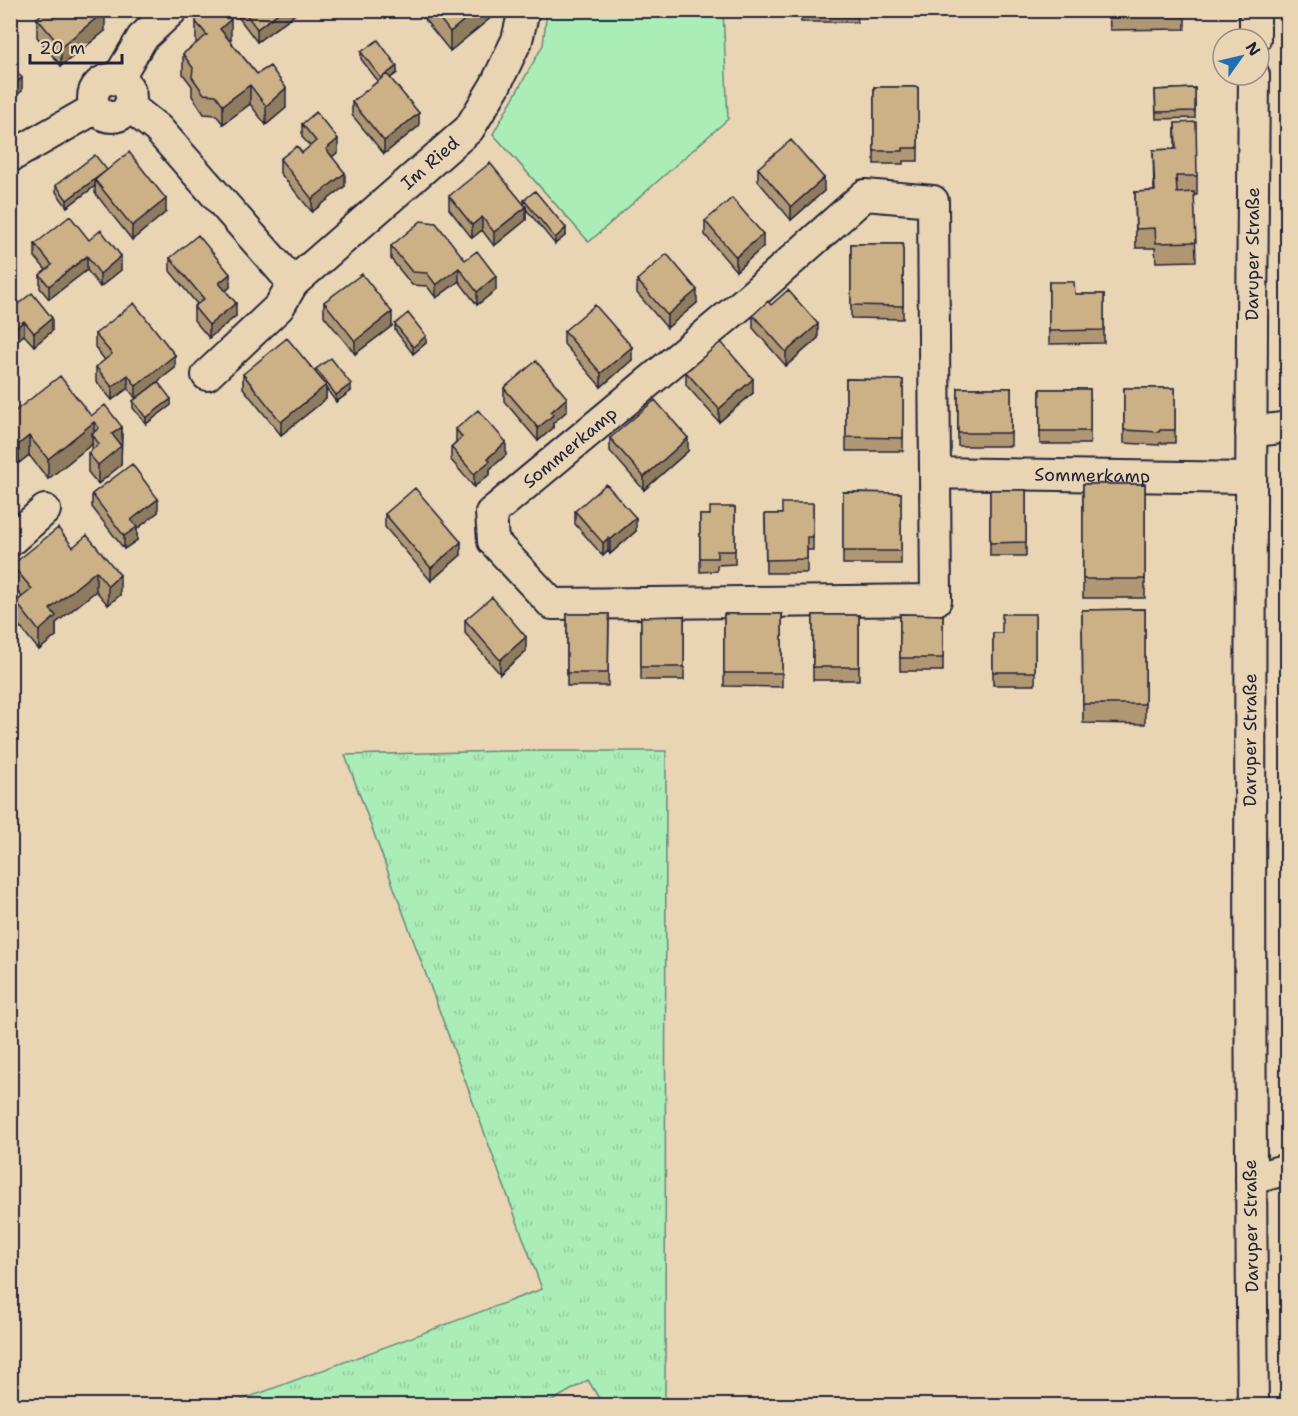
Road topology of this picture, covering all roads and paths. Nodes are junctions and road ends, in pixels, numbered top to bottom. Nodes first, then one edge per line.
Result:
1 (172, 10) edge
2 (524, 10) edge
3 (1255, 10) edge
4 (1254, 27) edge
5 (1254, 87) edge
6 (123, 93) junction
7 (10, 157) edge
8 (292, 283) junction
9 (207, 375) dead end
10 (1287, 427) edge
11 (1251, 432) junction
12 (935, 472) junction
13 (1250, 478) junction
14 (45, 510) dead end
15 (10, 541) edge
16 (1287, 1169) edge
17 (1251, 1179) junction
18 (1253, 1406) edge

1 - 6 street
2 - 8 street, Im Ried
3 - 4 street
5 - 11 street, Daruper Straße
6 - 7 street
6 - 8 street
8 - 9 street, Im Ried
10 - 11 street
11 - 13 street, Daruper Straße
12 - 12 street, Sommerkamp
12 - 13 street, Sommerkamp
13 - 17 street, Daruper Straße
14 - 15 street
16 - 17 street
17 - 18 street, Daruper Straße

